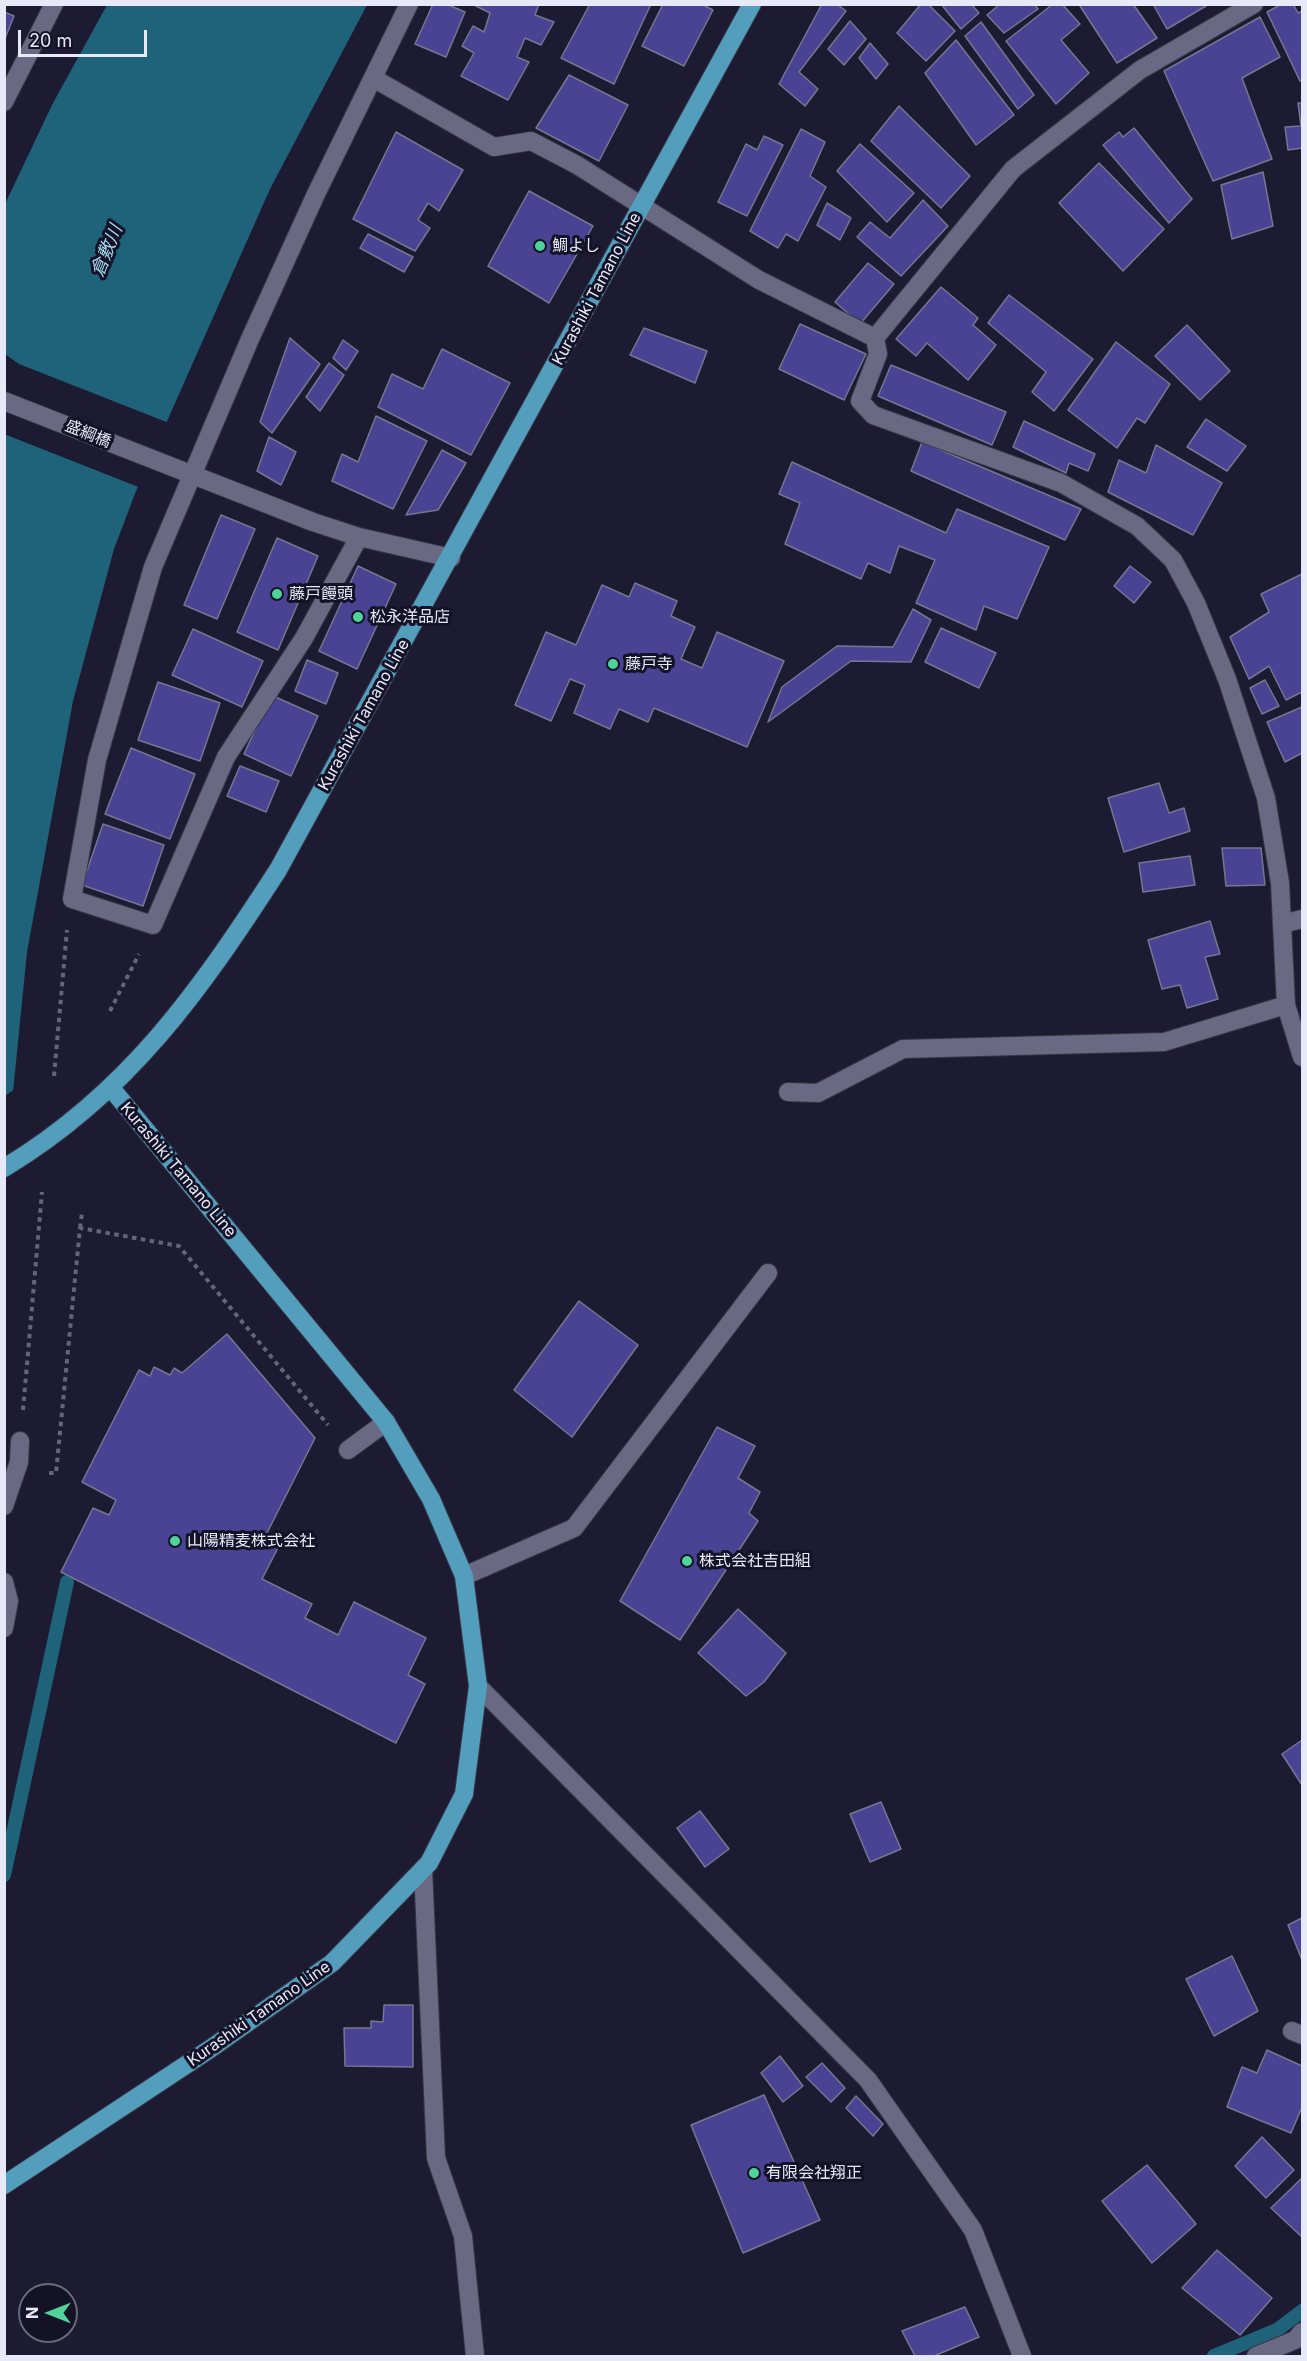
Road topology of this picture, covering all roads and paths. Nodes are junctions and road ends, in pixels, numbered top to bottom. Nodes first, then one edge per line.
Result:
1 (54, 4) edge
2 (409, 4) edge
3 (752, 4) edge
4 (1254, 4) edge
5 (373, 78) junction
6 (4, 102) edge
7 (641, 208) junction
8 (875, 338) junction
9 (4, 401) edge
10 (192, 476) junction
11 (359, 537) junction
12 (451, 558) junction
13 (72, 899) junction
14 (1302, 919) edge
15 (1282, 924) junction
16 (153, 925) junction
17 (1286, 1005) junction
18 (110, 1011) dead end
19 (1302, 1057) edge
20 (54, 1076) dead end
21 (111, 1088) junction
22 (788, 1092) dead end
23 (4, 1168) edge
24 (42, 1192) dead end
25 (82, 1213) dead end
26 (80, 1228) junction
27 (768, 1273) dead end
28 (386, 1422) junction
29 (20, 1441) joint
30 (348, 1450) joint
31 (16, 1470) junction
32 (4, 1506) edge
33 (464, 1576) junction
34 (4, 1582) edge
35 (4, 1628) edge
36 (478, 1686) junction
37 (423, 1869) junction
38 (4, 2185) edge
39 (1302, 2332) edge
40 (475, 2356) edge
41 (1022, 2356) edge
42 (1256, 2356) edge

1 - 6 street
2 - 5 street
3 - 7 main road, Kurashiki Tamano Line
4 - 8 street
5 - 7 street
5 - 10 street
7 - 8 street
7 - 12 main road, Kurashiki Tamano Line
8 - 15 street
9 - 10 street, 盛綱橋
10 - 11 street, 盛綱橋
10 - 13 street
11 - 12 street, 盛綱橋
11 - 16 street
12 - 21 main road, Kurashiki Tamano Line
13 - 16 street
13 - 20 path
14 - 15 street
15 - 17 street
16 - 18 path
17 - 19 street
17 - 22 street
21 - 23 main road
21 - 28 main road, Kurashiki Tamano Line
24 - 29 path
25 - 26 path
26 - 30 path
26 - 31 path
27 - 33 street
28 - 30 street
28 - 33 main road, Kurashiki Tamano Line
29 - 31 street
31 - 32 street
33 - 36 main road, Kurashiki Tamano Line
34 - 35 street
36 - 37 main road, Kurashiki Tamano Line
36 - 41 street
37 - 38 main road, Kurashiki Tamano Line
37 - 40 street
39 - 42 street

